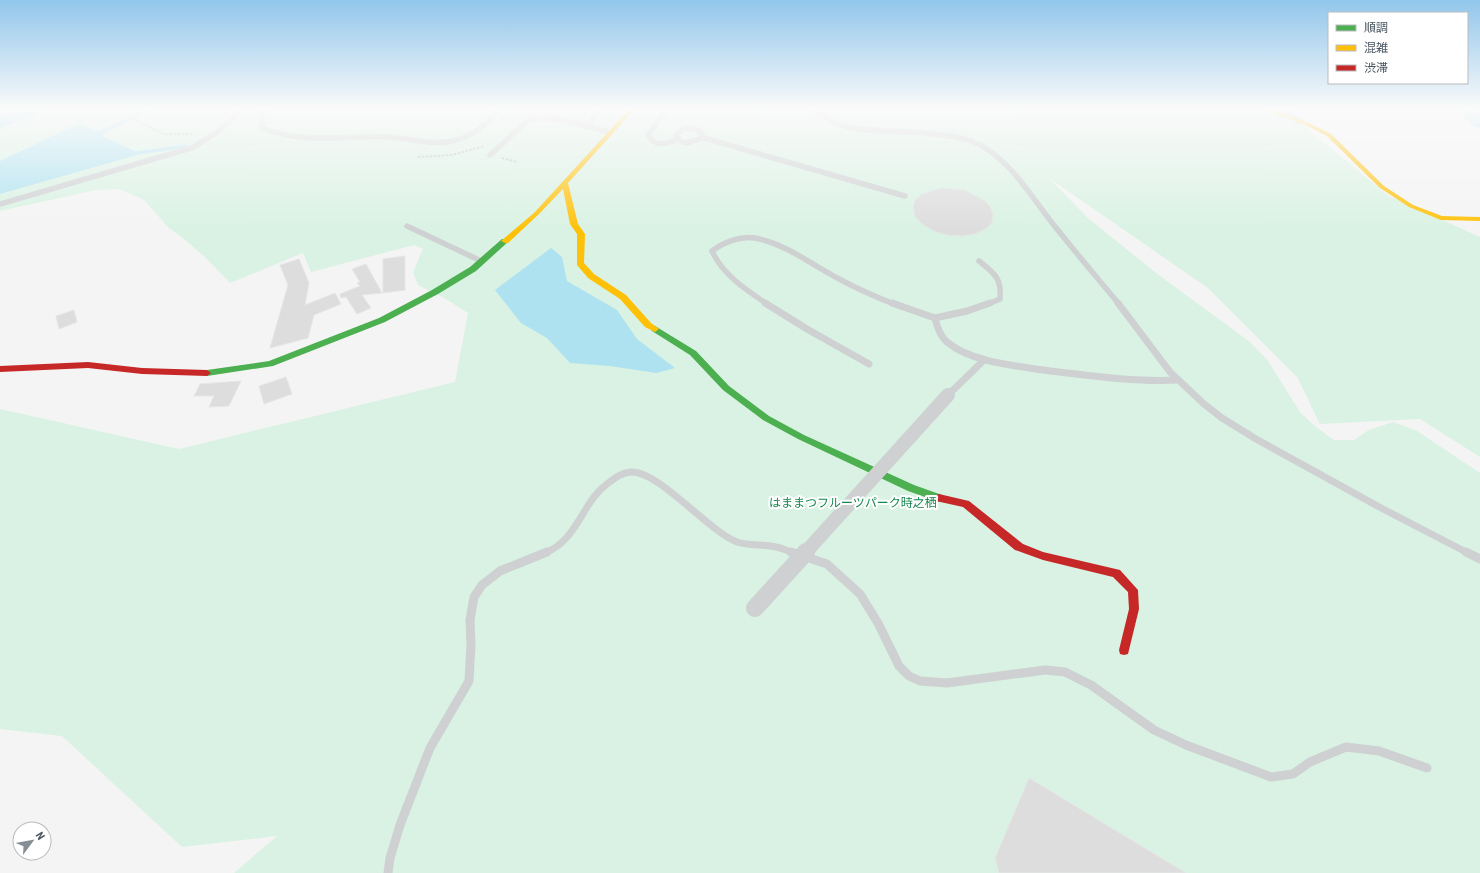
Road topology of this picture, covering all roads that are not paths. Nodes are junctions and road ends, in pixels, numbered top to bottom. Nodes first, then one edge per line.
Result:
1 (185, 150) edge
2 (496, 150) edge
3 (595, 150) edge
4 (745, 150) edge
5 (987, 150) edge
6 (1344, 150) edge
7 (490, 155) dead end
8 (565, 184) junction
9 (905, 196) dead end
10 (0, 204) edge
11 (1480, 219) edge
12 (407, 226) dead end
13 (481, 261) junction
14 (979, 261) dead end
15 (935, 318) junction
16 (984, 360) junction
17 (869, 364) dead end
18 (0, 369) edge
19 (1178, 380) junction
20 (948, 395) joint
21 (1480, 559) edge
22 (755, 608) dead end
23 (1124, 650) dead end
24 (1427, 768) dead end
25 (388, 873) edge

1 - 10 lane
2 - 7 lane
3 - 8 street
4 - 9 lane
5 - 19 lane
6 - 11 street
8 - 13 street
8 - 23 street
12 - 13 lane
13 - 18 street
14 - 15 lane
15 - 16 lane
15 - 17 lane
16 - 19 lane
16 - 20 lane
19 - 21 lane
20 - 22 street, bridge
24 - 25 lane

